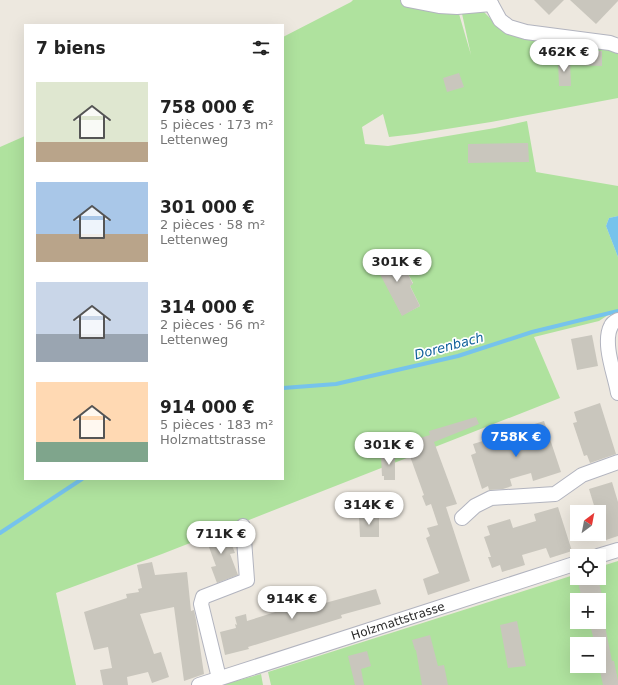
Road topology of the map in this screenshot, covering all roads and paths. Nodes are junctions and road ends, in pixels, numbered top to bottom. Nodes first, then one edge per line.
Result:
1 (408, 0) edge
2 (490, 2) edge
3 (618, 46) edge
4 (615, 322) edge
5 (618, 393) edge
6 (618, 462) edge
7 (462, 518) dead end
8 (243, 526) dead end
9 (618, 550) edge
10 (606, 554) edge
11 (570, 565) edge
12 (219, 678) junction
13 (198, 685) edge

1 - 2 street
2 - 3 street
4 - 5 street
6 - 7 street
8 - 12 street
9 - 10 street
11 - 12 street, Holzmattstrasse
12 - 13 street, Holzmattstrasse

